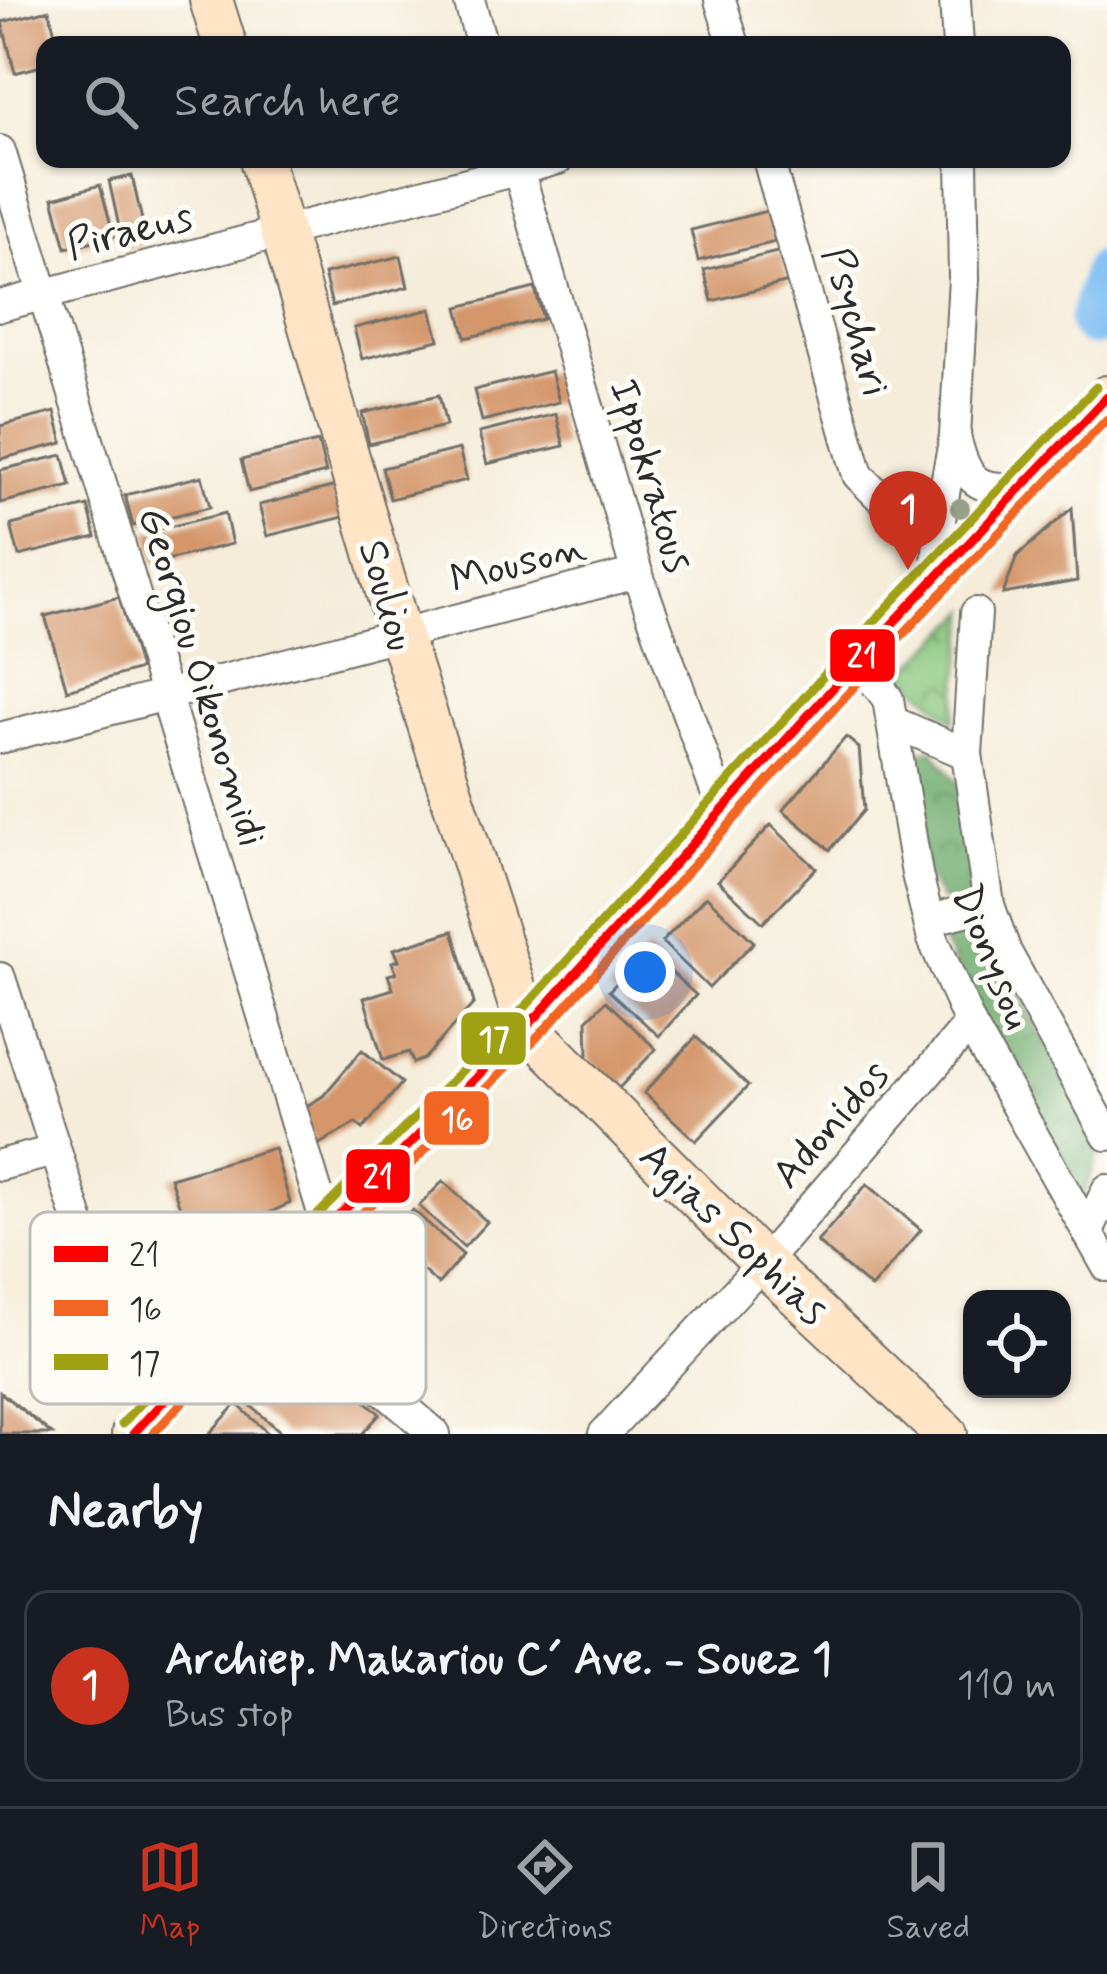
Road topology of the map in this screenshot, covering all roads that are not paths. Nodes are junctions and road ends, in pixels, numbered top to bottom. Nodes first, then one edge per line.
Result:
1 (212, 0) edge
2 (469, 0) edge
3 (720, 0) edge
4 (955, 0) edge
5 (222, 36) edge
6 (479, 36) edge
7 (731, 36) edge
8 (957, 36) edge
9 (0, 151) edge
10 (264, 168) edge
11 (507, 168) edge
12 (518, 168) edge
13 (771, 168) edge
14 (962, 168) edge
15 (284, 233) junction
16 (44, 295) junction
17 (0, 306) edge
18 (1107, 397) edge
19 (956, 436) junction
20 (1025, 487) junction
21 (880, 497) dead end
22 (638, 573) junction
23 (936, 578) junction
24 (976, 613) dead end
25 (400, 635) junction
26 (858, 660) junction
27 (167, 696) junction
28 (893, 722) junction
29 (0, 738) edge
30 (968, 754) junction
31 (723, 811) junction
32 (989, 905) junction
33 (928, 920) junction
34 (0, 978) edge
35 (970, 1024) junction
36 (527, 1027) junction
37 (1107, 1135) edge
38 (54, 1151) junction
39 (0, 1166) edge
40 (1107, 1190) edge
41 (74, 1212) edge
42 (323, 1212) edge
43 (341, 1212) edge
44 (1089, 1229) junction
45 (763, 1263) junction
46 (1107, 1266) edge
47 (389, 1404) edge
48 (415, 1428) edge
49 (604, 1434) edge
50 (946, 1434) edge

1 - 5 street
2 - 6 street
3 - 7 street
4 - 8 street
9 - 16 street, Georgiou Oikonomidi
10 - 15 street, Souliou
11 - 15 street, Piraeus
12 - 22 street, Ippokratous
13 - 21 street, Psychari
14 - 19 street
15 - 16 street, Piraeus
15 - 25 street, Souliou
16 - 17 street, Piraeus
16 - 27 street, Georgiou Oikonomidi
18 - 20 street
19 - 20 street
19 - 23 street
20 - 23 street
22 - 25 street, Mouson
22 - 31 street, Ippokratous
23 - 26 street
24 - 30 street
25 - 27 street, Mouson
25 - 36 street, Souliou
26 - 28 street, Dionysou
26 - 31 street
27 - 29 street, Mouson
27 - 42 street, Georgiou Oikonomidi
28 - 30 street
28 - 33 street, Dionysou
30 - 32 street
31 - 36 street
32 - 33 street
32 - 37 street
33 - 35 street, Dionysou
34 - 38 street
35 - 44 street, Dionysou
35 - 45 street, Adonidos
36 - 43 street
36 - 45 street, Agias Sophias
38 - 39 street
38 - 41 street
40 - 44 street
44 - 46 street, Dionysou
45 - 49 street, Adonidos
45 - 50 street, Agias Sophias
47 - 48 street

